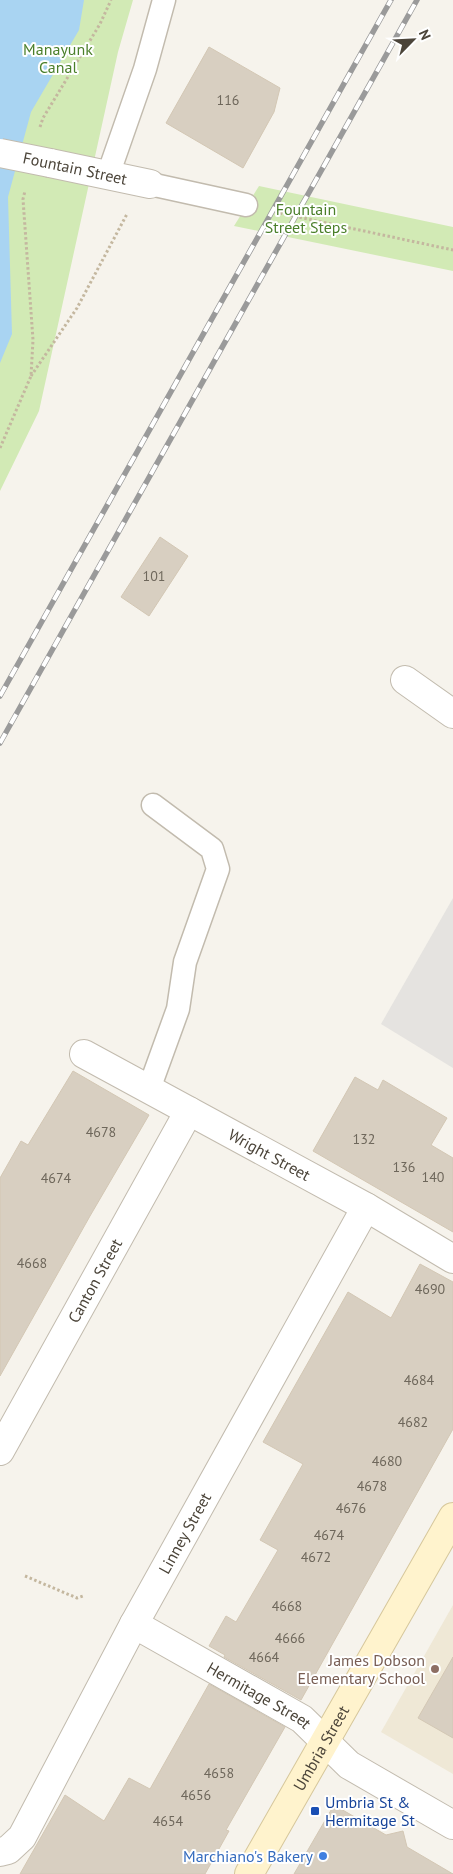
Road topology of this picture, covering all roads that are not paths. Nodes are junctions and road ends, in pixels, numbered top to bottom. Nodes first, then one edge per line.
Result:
1 (164, 0) edge
2 (0, 153) edge
3 (108, 175) junction
4 (150, 184) joint
5 (246, 205) road end
6 (405, 680) dead end
7 (453, 714) edge
8 (153, 805) dead end
9 (84, 1054) dead end
10 (149, 1089) junction
11 (189, 1111) junction
12 (366, 1207) junction
13 (453, 1259) edge
14 (0, 1451) edge
15 (453, 1517) edge
16 (134, 1624) junction
17 (325, 1741) junction
18 (453, 1825) edge
19 (0, 1852) edge
20 (249, 1874) edge

1 - 3 lane
2 - 3 street, Fountain Street, bridge
3 - 4 street, Fountain Street
4 - 5 lane
6 - 7 street
8 - 10 lane
9 - 10 street, Wright Street
10 - 11 street, Wright Street
11 - 12 street, Wright Street
11 - 14 street, Canton Street
12 - 13 street, Wright Street
12 - 16 street, Linney Street
15 - 17 main road, Umbria Street
16 - 17 street, Hermitage Street
16 - 19 street, Linney Street
17 - 18 street, Hermitage Street
17 - 20 main road, Umbria Street

